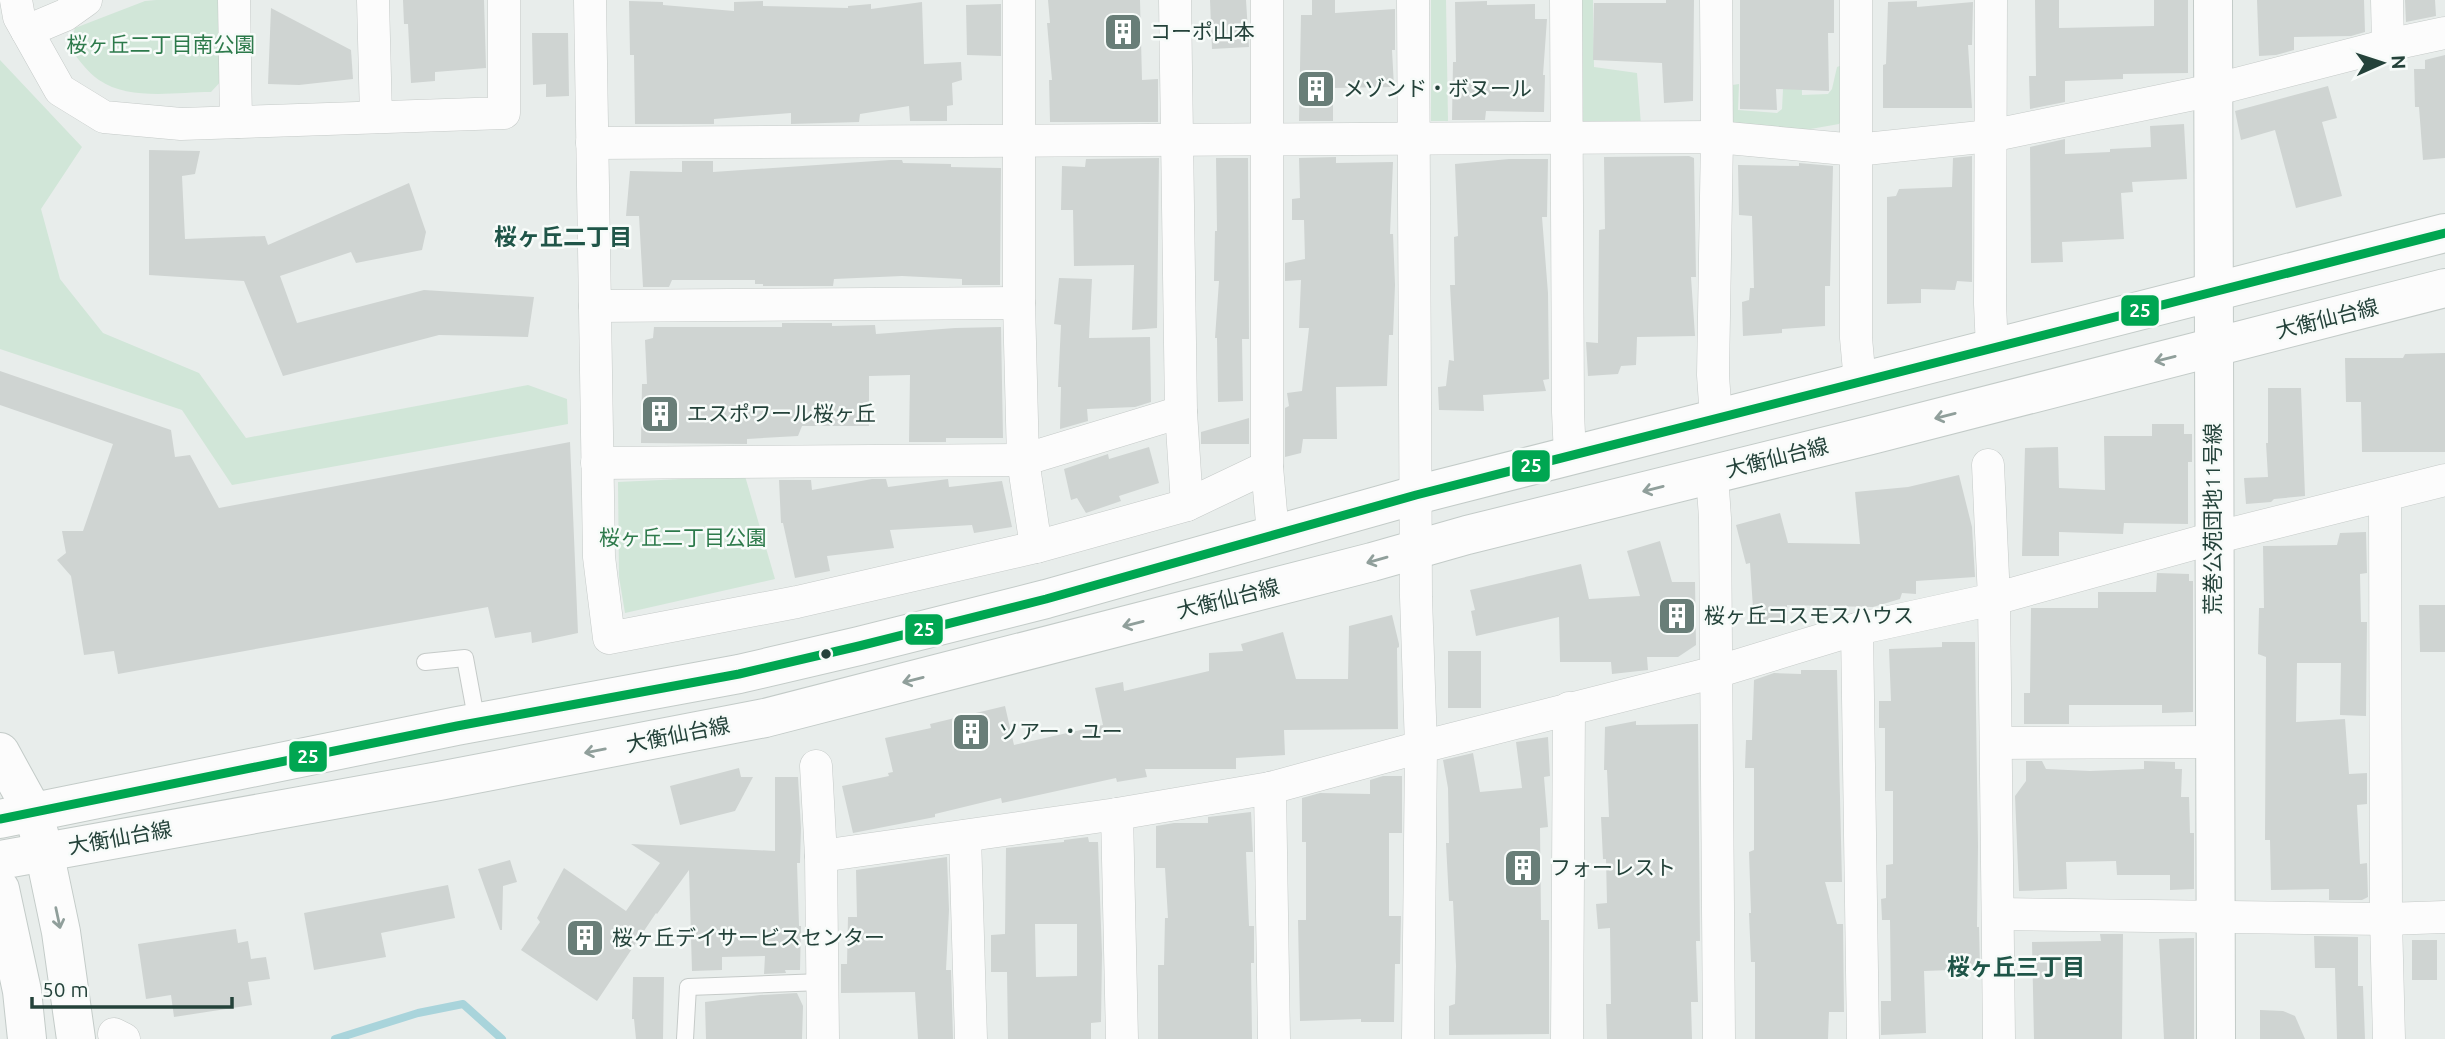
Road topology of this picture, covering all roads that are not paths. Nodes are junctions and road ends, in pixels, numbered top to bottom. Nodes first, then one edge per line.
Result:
1 (16, 0) edge
2 (86, 0) edge
3 (234, 0) edge
4 (373, 0) edge
5 (504, 0) edge
6 (590, 0) edge
7 (1019, 0) edge
8 (1175, 0) edge
9 (1267, 0) edge
10 (1413, 0) edge
11 (1566, 0) edge
12 (1716, 0) edge
13 (1856, 0) edge
14 (1991, 0) edge
15 (2213, 0) edge
16 (2387, 0) edge
17 (27, 31) junction
18 (2445, 33) edge
19 (2388, 46) junction
20 (2213, 90) junction
21 (376, 117) junction
22 (236, 122) junction
23 (1990, 136) junction
24 (1717, 137) junction
25 (1567, 138) junction
26 (1267, 139) junction
27 (1414, 139) junction
28 (1177, 140) junction
29 (1020, 141) junction
30 (592, 143) junction
31 (1856, 150) junction
32 (2445, 233) edge
33 (2445, 288) edge
34 (2213, 291) junction
35 (1019, 303) junction
36 (595, 306) junction
37 (2212, 347) junction
38 (1992, 348) junction
39 (1860, 382) junction
40 (1181, 412) junction
41 (1716, 419) junction
42 (1570, 456) junction
43 (1023, 460) junction
44 (597, 463) junction
45 (1988, 466) dead end
46 (1267, 467) junction
47 (1712, 474) junction
48 (2445, 480) edge
49 (1416, 495) junction
50 (2385, 496) junction
51 (1187, 505) junction
52 (1273, 534) junction
53 (2214, 538) junction
54 (1036, 547) junction
55 (1416, 549) junction
56 (1994, 599) junction
57 (1857, 629) junction
58 (425, 662) dead end
59 (1716, 672) junction
60 (1569, 708) junction
61 (477, 723) junction
62 (2215, 742) junction
63 (1996, 743) junction
64 (1421, 747) junction
65 (0, 752) edge
66 (816, 766) dead end
67 (1270, 788) junction
68 (1117, 814) junction
69 (16, 816) edge
70 (965, 836) junction
71 (44, 852) junction
72 (821, 856) junction
73 (0, 860) edge
74 (0, 889) edge
75 (1998, 914) junction
76 (2215, 915) junction
77 (2445, 917) edge
78 (2386, 919) junction
79 (822, 982) junction
80 (27, 1039) edge
81 (76, 1039) edge
82 (685, 1039) edge
83 (822, 1039) edge
84 (971, 1039) edge
85 (1122, 1039) edge
86 (1274, 1039) edge
87 (1419, 1039) edge
88 (1567, 1039) edge
89 (1719, 1039) edge
90 (1863, 1039) edge
91 (2000, 1039) edge
92 (2216, 1039) edge
93 (2389, 1039) edge

1 - 17 street
2 - 17 street
3 - 22 street
4 - 21 street
5 - 21 street
6 - 30 street
7 - 29 street
8 - 28 street
9 - 26 street
10 - 27 street
11 - 25 street
12 - 24 street
13 - 31 street
14 - 23 street
15 - 20 main road, 荒巻公苑団地11号線
16 - 19 street
17 - 22 street
18 - 19 street
19 - 20 street
20 - 23 street
20 - 34 main road, 荒巻公苑団地11号線
21 - 22 street
23 - 31 street
23 - 38 street
24 - 25 street
24 - 31 street
24 - 41 street
25 - 27 street
25 - 42 street
26 - 27 street
26 - 28 street
26 - 46 street
27 - 49 street
28 - 29 street
28 - 40 street
29 - 30 street
29 - 35 street
30 - 36 street
31 - 39 street
32 - 34 main road, 大衡仙台線
33 - 37 main road, 大衡仙台線
34 - 37 main road, 荒巻公苑団地11号線
34 - 38 main road, 大衡仙台線
35 - 36 street
35 - 43 street
36 - 44 street
37 -> 47 main road, 大衡仙台線
37 - 53 main road, 荒巻公苑団地11号線
38 - 39 main road, 大衡仙台線
39 - 41 main road, 大衡仙台線
40 - 43 street
40 - 51 street
41 - 42 main road, 大衡仙台線
42 - 49 main road, 大衡仙台線
43 - 44 street
43 - 54 street
44 - 54 street
45 - 56 street
46 - 51 street
46 - 52 street
47 -> 55 main road, 大衡仙台線
47 - 59 street
48 - 50 street
49 - 52 main road, 大衡仙台線
49 - 55 street
50 - 53 street
50 - 78 street
51 - 54 street
52 - 61 main road, 大衡仙台線
53 - 56 street
53 - 62 main road, 荒巻公苑団地11号線
55 - 64 street
55 -> 71 main road, 大衡仙台線
56 - 57 street
56 - 63 street
57 - 59 street
57 - 90 street
58 - 61 lane
59 - 60 street
59 - 89 street
60 - 64 street
60 - 88 street
61 - 69 main road, 大衡仙台線
62 - 63 street
62 - 76 main road, 荒巻公苑団地11号線
63 - 75 street
64 - 67 street
64 - 87 street
65 - 69 main road
66 - 72 street
67 - 68 street
67 - 86 street
68 - 70 street
68 - 85 street
69 - 71 main road
70 - 72 street
70 - 84 street
71 - 73 main road, 大衡仙台線
71 -> 81 main road
72 - 79 street
74 - 80 main road
75 - 76 street
75 - 91 street
76 - 78 street
76 - 92 main road, 荒巻公苑団地11号線
77 - 78 street
78 - 93 street
79 - 82 lane
79 - 83 street

